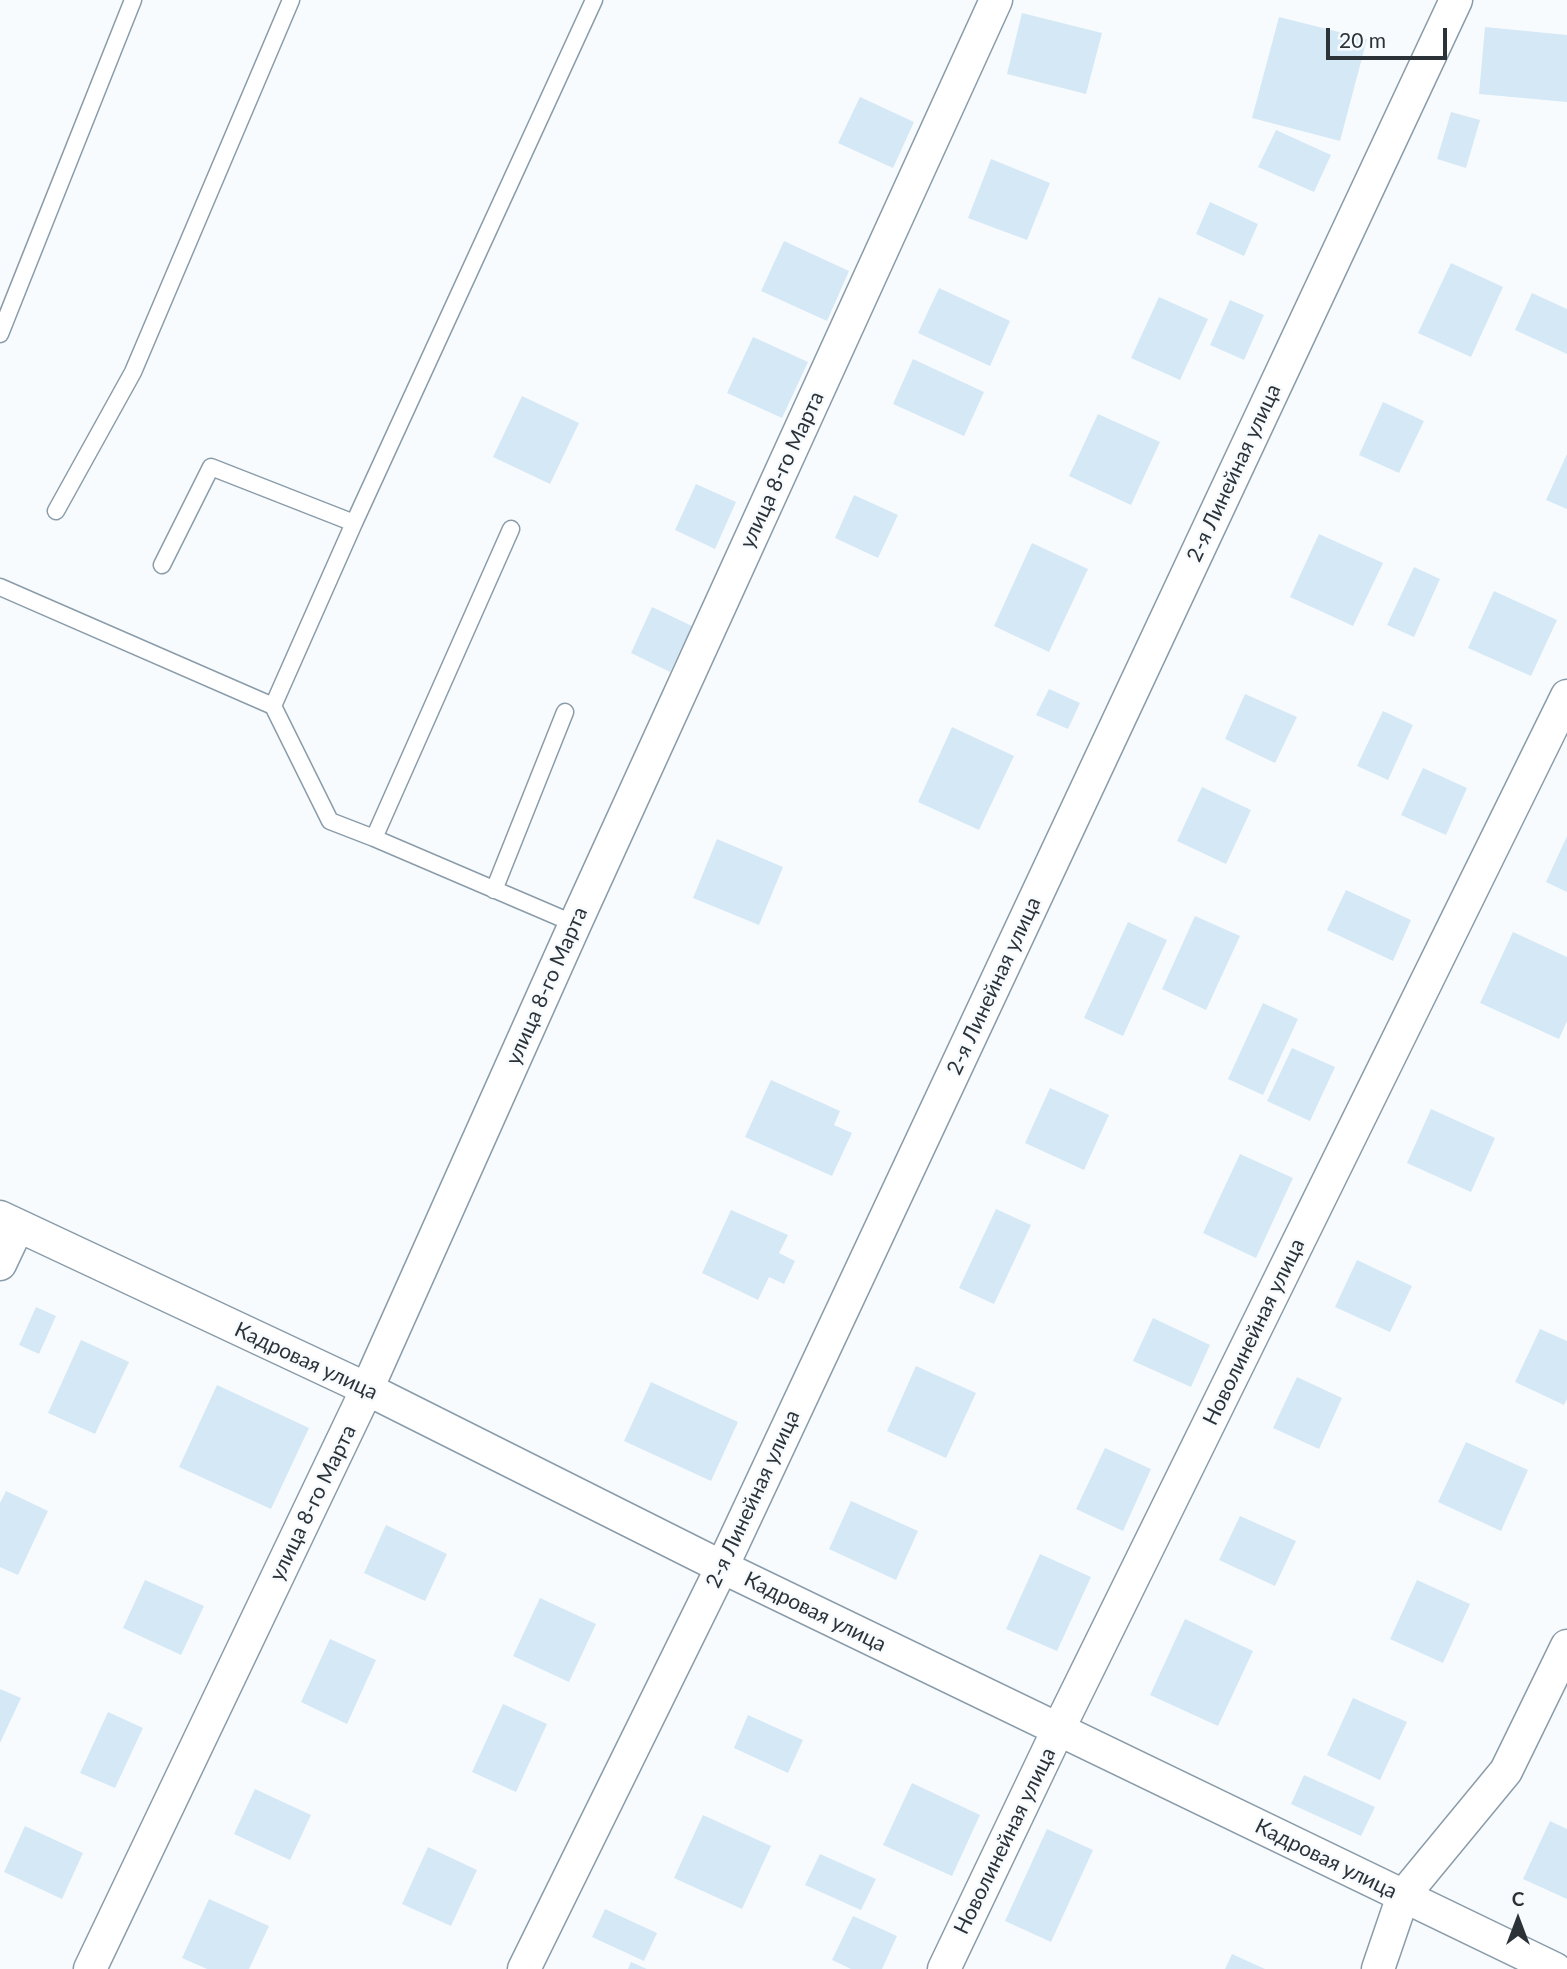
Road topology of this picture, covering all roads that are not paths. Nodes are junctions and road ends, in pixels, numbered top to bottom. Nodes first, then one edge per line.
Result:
1 (133, 0) edge
2 (291, 0) edge
3 (594, 0) edge
4 (996, 0) edge
5 (1456, 0) edge
6 (0, 334) edge
7 (56, 511) dead end
8 (354, 523) junction
9 (512, 529) dead end
10 (162, 565) dead end
11 (0, 587) edge
12 (1567, 696) edge
13 (273, 706) junction
14 (565, 712) dead end
15 (374, 838) junction
16 (494, 890) junction
17 (575, 924) junction
18 (9, 1222) edge
19 (0, 1264) edge
20 (367, 1389) junction
21 (722, 1567) junction
22 (1567, 1646) edge
23 (1058, 1730) junction
24 (1403, 1896) junction
25 (90, 1969) edge
26 (524, 1969) edge
27 (944, 1969) edge
28 (1378, 1969) edge
29 (1555, 1969) edge

1 - 6 lane
2 - 7 lane
3 - 8 lane
4 - 17 street, улица 8-го Марта
5 - 21 street, 2-я Линейная улица
8 - 10 lane
8 - 13 lane
9 - 15 lane
11 - 13 lane
12 - 23 street, Новолинейная улица
13 - 15 lane
14 - 16 lane
15 - 16 lane
16 - 17 lane
17 - 20 street, улица 8-го Марта
18 - 19 street
18 - 20 street, Кадровая улица
20 - 21 street, Кадровая улица
20 - 25 street, улица 8-го Марта
21 - 23 street, Кадровая улица
21 - 26 street, 2-я Линейная улица
22 - 24 street
23 - 24 street, Кадровая улица
23 - 27 street, Новолинейная улица
24 - 28 street
24 - 29 street, Кадровая улица

